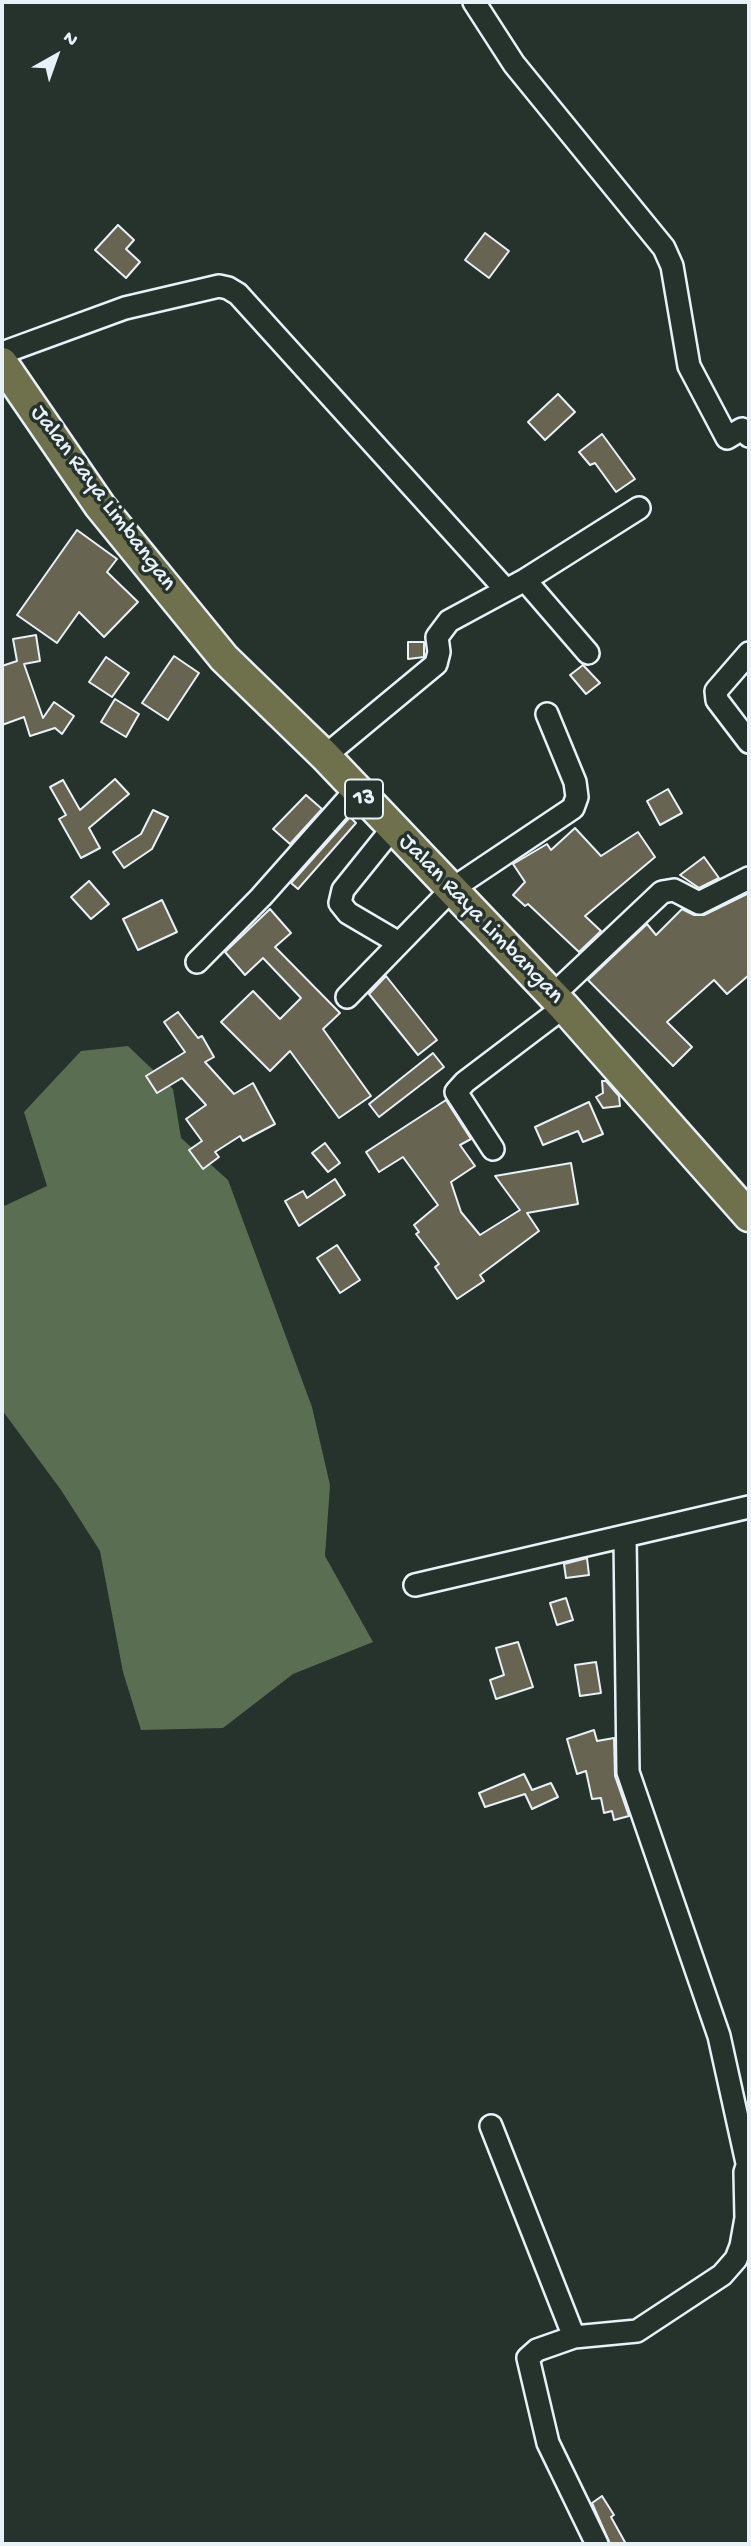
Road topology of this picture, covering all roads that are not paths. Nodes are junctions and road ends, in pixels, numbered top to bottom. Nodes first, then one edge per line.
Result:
1 (474, 2) edge
2 (2, 353) edge
3 (2, 363) edge
4 (749, 436) edge
5 (639, 508) dead end
6 (525, 580) junction
7 (506, 590) junction
8 (588, 653) dead end
9 (749, 653) edge
10 (547, 714) dead end
11 (749, 742) edge
12 (325, 756) junction
13 (356, 790) junction
14 (392, 829) junction
15 (749, 878) edge
16 (452, 889) junction
17 (399, 943) junction
18 (197, 962) dead end
19 (347, 997) dead end
20 (559, 1001) junction
21 (493, 1149) dead end
22 (749, 1216) edge
23 (749, 1507) edge
24 (625, 1536) junction
25 (415, 1585) dead end
26 (491, 2126) dead end
27 (748, 2162) edge
28 (574, 2337) junction
29 (597, 2544) edge

1 - 4 street
2 - 7 street
3 - 12 highway, Jalan Raya Limbangan / 13
5 - 6 street
6 - 7 street
6 - 8 street
7 - 12 street
9 - 11 street
10 - 16 street
12 - 13 highway, Jalan Raya Limbangan / 13
13 - 14 highway, Jalan Raya Limbangan / 13
13 - 18 street
14 - 16 highway, Jalan Raya Limbangan / 13
14 - 17 street
15 - 20 street
16 - 17 street
16 - 20 highway, Jalan Raya Limbangan / 13
17 - 19 street
20 - 21 street
20 - 22 highway, Jalan Raya Limbangan / 13
23 - 24 street
24 - 25 street
24 - 27 street
26 - 28 street
27 - 28 street
28 - 29 street

